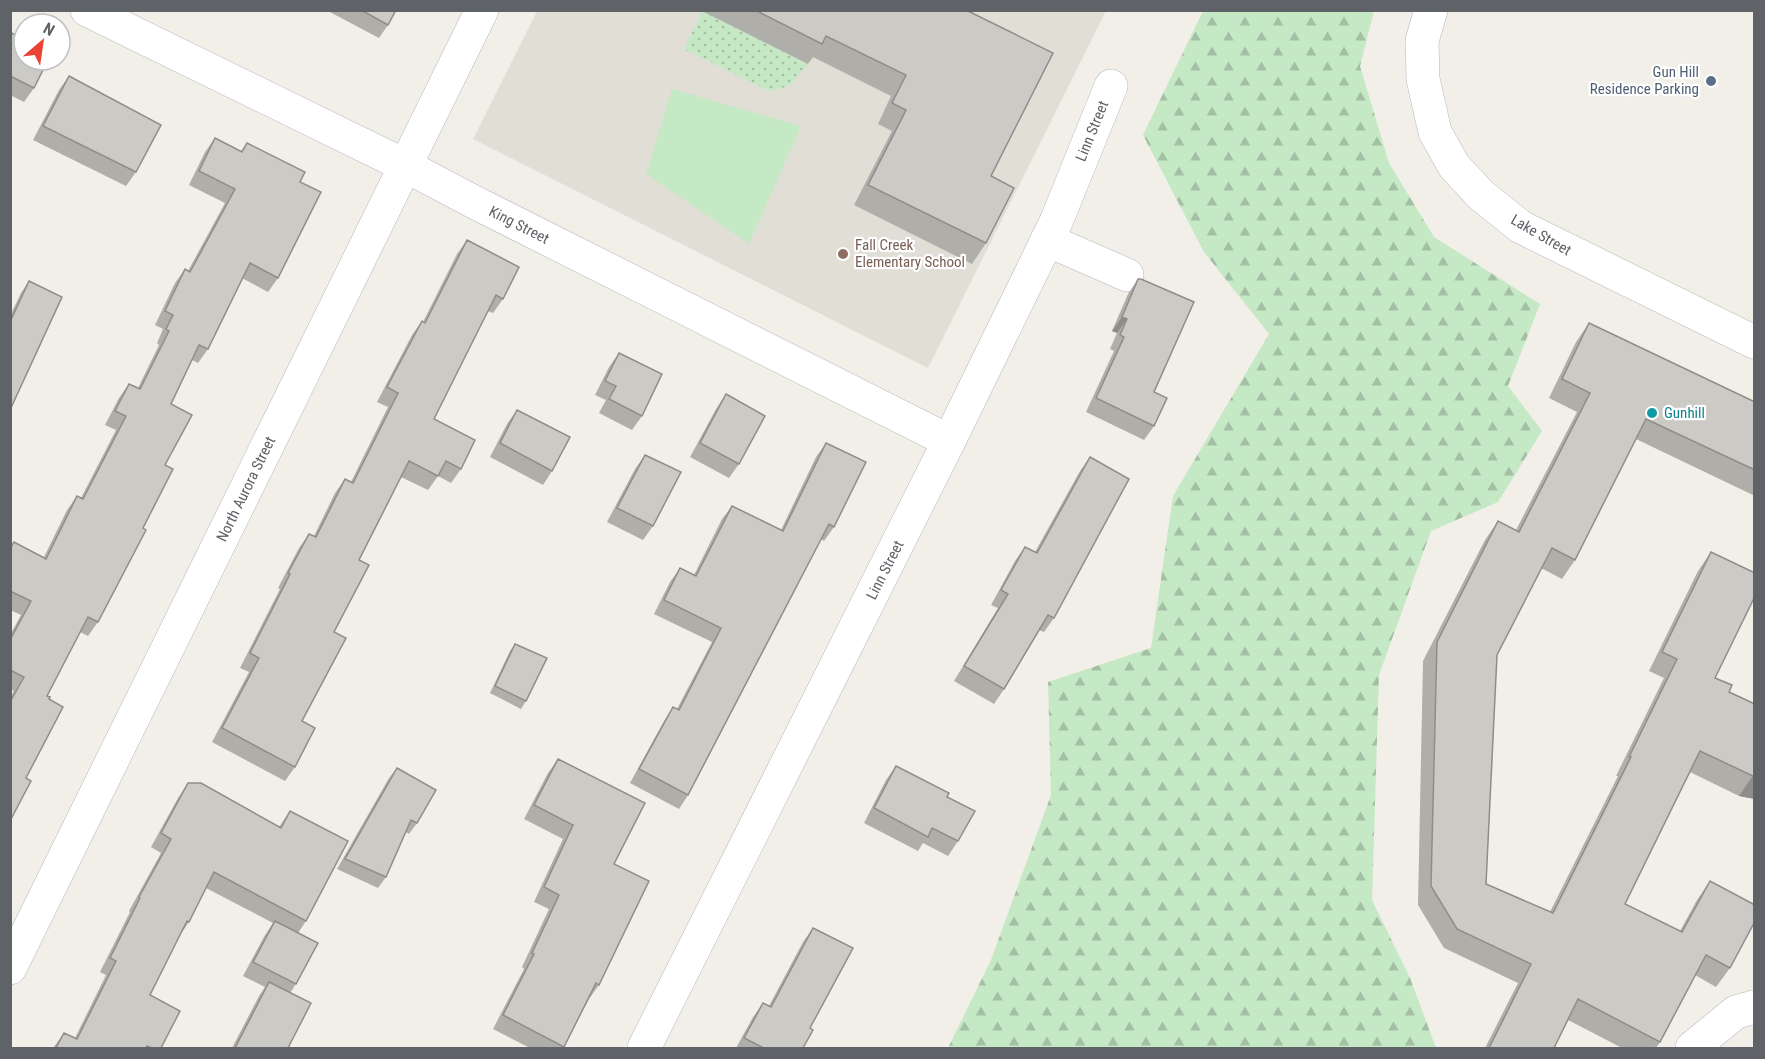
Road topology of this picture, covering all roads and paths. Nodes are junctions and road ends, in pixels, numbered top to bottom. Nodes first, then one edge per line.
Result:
1 (87, 10) edge
2 (482, 10) edge
3 (1431, 10) edge
4 (1111, 86) dead end
5 (406, 166) junction
6 (1047, 240) junction
7 (1127, 275) dead end
8 (1755, 342) edge
9 (949, 441) junction
10 (10, 968) edge
11 (1755, 1007) edge
12 (644, 1048) edge
13 (1692, 1048) edge

1 - 5 street, King Street
2 - 5 street, North Aurora Street
3 - 8 street, Lake Street
4 - 6 street, Linn Street
5 - 9 street, King Street
5 - 10 street, North Aurora Street
6 - 7 street
6 - 9 street, Linn Street
9 - 12 street, Linn Street
11 - 13 street

